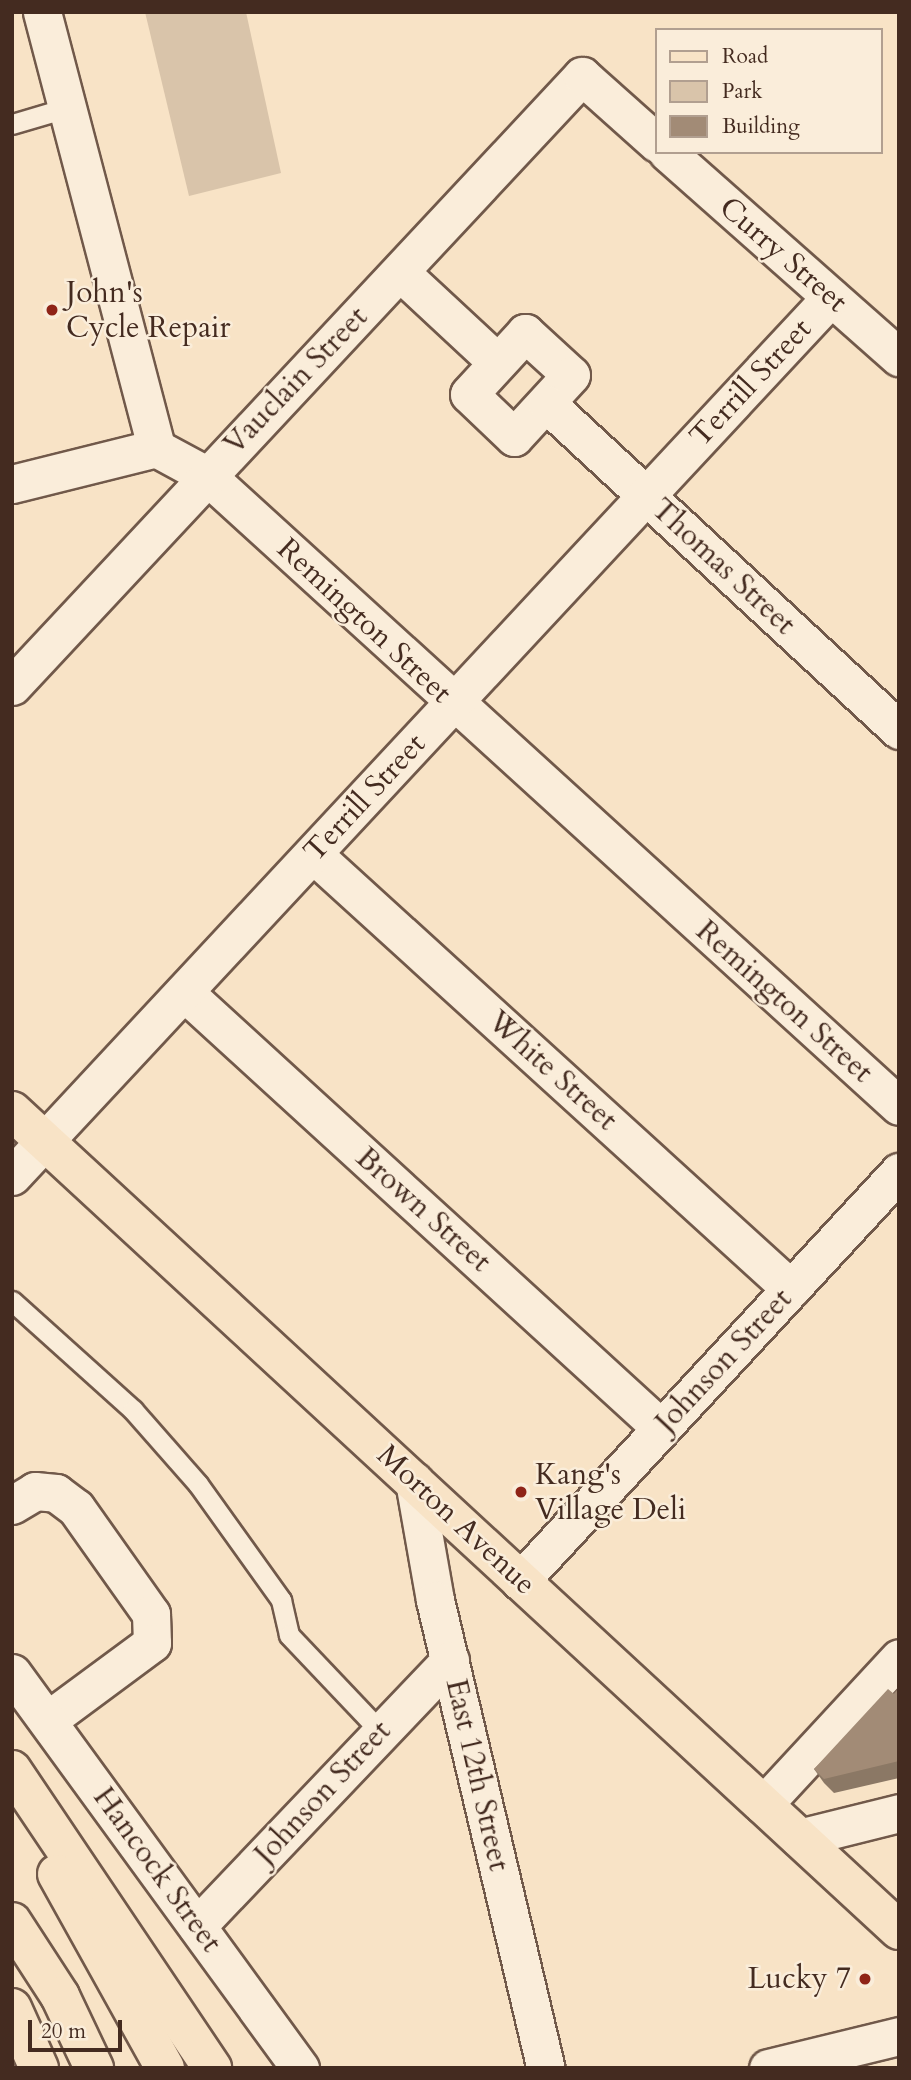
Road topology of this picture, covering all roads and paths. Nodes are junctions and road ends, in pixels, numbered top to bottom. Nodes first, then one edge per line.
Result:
1 (42, 12) edge
2 (66, 108) junction
3 (12, 124) edge
4 (656, 142) edge
5 (669, 154) edge
6 (400, 272) junction
7 (831, 297) junction
8 (899, 357) edge
9 (497, 362) junction
10 (547, 404) junction
11 (156, 448) junction
12 (206, 475) junction
13 (12, 484) edge
14 (647, 495) junction
15 (12, 687) edge
16 (453, 703) junction
17 (899, 730) edge
18 (313, 854) junction
19 (184, 992) junction
20 (899, 1106) edge
21 (12, 1111) edge
22 (45, 1141) junction
23 (899, 1172) edge
24 (12, 1176) edge
25 (791, 1289) junction
26 (12, 1301) edge
27 (661, 1428) junction
28 (414, 1481) junction
29 (12, 1505) edge
30 (520, 1581) junction
31 (899, 1658) edge
32 (450, 1660) junction
33 (12, 1673) edge
34 (48, 1720) junction
35 (381, 1732) junction
36 (12, 1770) edge
37 (12, 1798) edge
38 (763, 1805) junction
39 (899, 1814) edge
40 (799, 1838) junction
41 (12, 1922) edge
42 (197, 1926) junction
43 (899, 1930) edge
44 (12, 2008) edge
45 (899, 2036) edge
46 (39, 2068) edge
47 (94, 2068) edge
48 (165, 2068) edge
49 (212, 2068) edge
50 (300, 2068) edge
51 (546, 2068) edge
52 (768, 2068) edge

1 - 2 street
2 - 3 lane
2 - 11 street
4 - 6 street, Vauclain Street
5 - 7 street, Curry Street
6 - 9 street
6 - 12 street, Vauclain Street
7 - 8 street, Curry Street
7 - 14 street, Terrill Street
9 - 10 street
9 - 10 street
10 - 14 street, Thomas Street
11 - 12 street, Remington Street
11 - 13 street
12 - 15 street, Vauclain Street
12 - 16 street, Remington Street
14 - 16 street, Terrill Street
14 - 17 street, Thomas Street
16 - 18 street, Terrill Street
16 - 20 street, Remington Street
18 - 19 street, Terrill Street
18 - 25 street, White Street
19 - 22 street, Terrill Street
19 - 27 street, Brown Street
21 - 22 main road, Morton Avenue
22 - 24 street, Terrill Street
22 - 28 main road, Morton Avenue
23 - 25 street, Johnson Street
25 - 27 street, Johnson Street
26 - 35 lane
27 - 30 street, Johnson Street
28 - 30 main road, Morton Avenue
28 - 32 street, East 12th Street
29 - 34 street
30 - 38 main road, Morton Avenue
31 - 38 street
32 - 35 street, Johnson Street
32 - 51 street, East 12th Street
33 - 34 street, Hancock Street
34 - 42 street, Hancock Street
35 - 42 street, Johnson Street
36 - 49 main road
37 - 48 main road
38 - 40 main road, Morton Avenue
39 - 40 street
40 - 43 main road, Morton Avenue
41 - 47 main road
42 - 50 street, Hancock Street
44 - 46 main road
45 - 52 street

